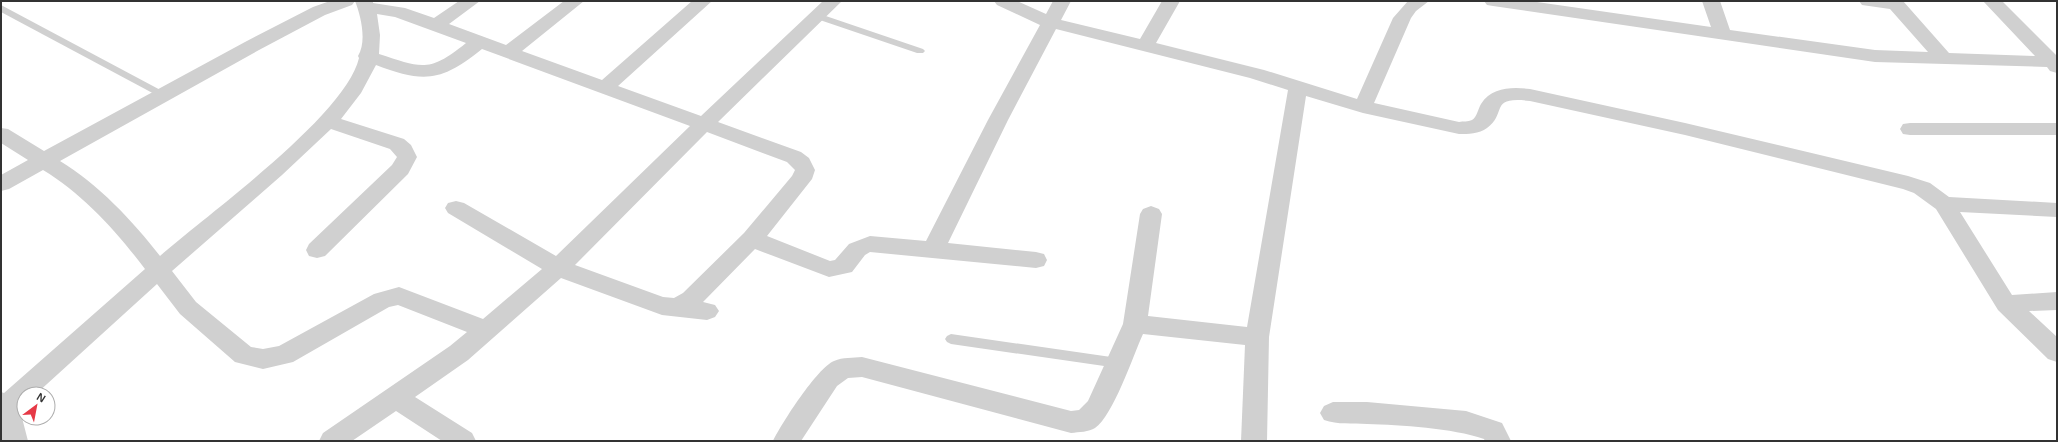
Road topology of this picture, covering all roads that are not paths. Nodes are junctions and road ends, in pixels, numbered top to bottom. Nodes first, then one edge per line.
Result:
1 (346, 1) edge
2 (471, 1) edge
3 (575, 1) edge
4 (703, 1) edge
5 (833, 1) edge
6 (1003, 1) edge
7 (1062, 1) edge
8 (1171, 1) edge
9 (1420, 1) edge
10 (1493, 1) edge
11 (1609, 1) edge
12 (1711, 1) edge
13 (1868, 1) edge
14 (1992, 1) edge
15 (1894, 2) edge
16 (366, 4) edge
17 (1, 8) edge
18 (817, 16) junction
19 (1610, 19) junction
20 (1049, 22) junction
21 (436, 25) junction
22 (1723, 35) junction
23 (480, 41) junction
24 (1145, 46) junction
25 (920, 51) dead end
26 (509, 52) junction
27 (367, 56) junction
28 (1943, 58) junction
29 (2055, 64) edge
30 (605, 87) junction
31 (1298, 88) junction
32 (163, 95) junction
33 (1363, 107) junction
34 (327, 121) junction
35 (704, 124) junction
36 (1910, 129) dead end
37 (2057, 129) edge
38 (1, 134) edge
39 (44, 161) junction
40 (1, 184) edge
41 (1944, 204) junction
42 (456, 208) dead end
43 (2057, 210) edge
44 (1152, 214) dead end
45 (752, 239) junction
46 (317, 250) dead end
47 (933, 250) junction
48 (1036, 260) dead end
49 (558, 268) junction
50 (158, 270) junction
51 (2057, 301) edge
52 (2006, 304) junction
53 (677, 307) junction
54 (707, 311) dead end
55 (1135, 324) junction
56 (486, 330) junction
57 (1258, 337) junction
58 (951, 338) dead end
59 (2057, 352) edge
60 (1118, 363) junction
61 (395, 398) junction
62 (3, 407) edge
63 (1334, 413) dead end
64 (15, 441) edge
65 (332, 441) edge
66 (463, 441) edge
67 (786, 441) edge
68 (1254, 441) edge
69 (1498, 441) edge

1 - 32 street
2 - 21 street
3 - 26 street
4 - 30 street
5 - 18 street
6 - 20 street
7 - 20 street
8 - 24 street
9 - 33 street
10 - 19 street
11 - 19 street
12 - 22 street
13 - 15 street
14 - 29 street
15 - 28 street
16 - 21 street
16 - 27 street
17 - 32 lane
18 - 25 lane
18 - 35 street
19 - 22 street
20 - 24 street
20 - 47 street
21 - 23 street
22 - 28 street
23 - 26 street
23 - 27 street
24 - 31 street
26 - 30 street
27 - 34 street
28 - 29 street
30 - 35 street
31 - 33 street
31 - 57 street
32 - 39 street
33 - 41 street
34 - 46 street
34 - 50 street
35 - 45 street
35 - 49 street
36 - 37 street
38 - 39 street
39 - 40 street
39 - 50 street
41 - 43 street
41 - 52 street
42 - 49 street
44 - 55 street
45 - 47 street
45 - 53 street
47 - 48 street
49 - 53 street
49 - 56 street
50 - 56 street
50 - 62 street
51 - 52 street
52 - 59 street
53 - 54 street
55 - 57 street
55 - 60 street
56 - 61 street
57 - 68 street
58 - 60 lane
60 - 67 street
61 - 65 street
61 - 66 street
62 - 64 street
63 - 69 street

